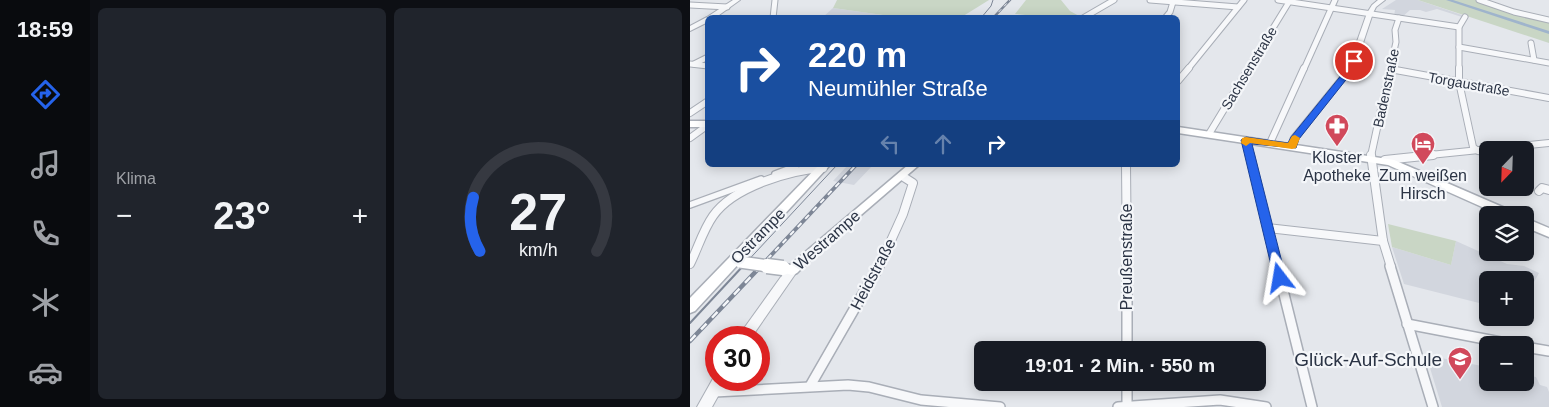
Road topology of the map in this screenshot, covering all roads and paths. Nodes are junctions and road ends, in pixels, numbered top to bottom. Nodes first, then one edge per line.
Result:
1 (737, 0) edge
2 (775, 0) edge
3 (1114, 0) edge
4 (1150, 0) edge
5 (1244, 0) edge
6 (1278, 0) edge
7 (1334, 0) edge
8 (1382, 0) edge
9 (1480, 0) edge
10 (1173, 2) junction
11 (1289, 2) junction
12 (690, 5) edge
13 (727, 7) junction
14 (1238, 7) junction
15 (1330, 8) junction
16 (1370, 13) junction
17 (714, 15) edge
18 (772, 15) edge
19 (1088, 15) edge
20 (1168, 15) edge
21 (1466, 17) dead end
22 (1399, 18) junction
23 (705, 20) edge
24 (1549, 20) edge
25 (1460, 27) junction
26 (690, 29) edge
27 (1531, 43) dead end
28 (1460, 47) junction
29 (705, 58) edge
30 (1534, 60) junction
31 (1549, 63) edge
32 (692, 64) edge
33 (705, 66) edge
34 (1390, 69) junction
35 (1180, 80) edge
36 (1459, 82) junction
37 (1549, 98) edge
38 (705, 103) edge
39 (690, 113) edge
40 (690, 124) edge
41 (705, 124) edge
42 (705, 126) edge
43 (1180, 130) edge
44 (1209, 134) junction
45 (690, 138) edge
46 (1246, 140) junction
47 (1270, 144) junction
48 (1539, 144) junction
49 (1549, 144) edge
50 (1292, 146) junction
51 (1478, 151) junction
52 (1549, 152) edge
53 (1373, 158) junction
54 (1409, 158) junction
55 (1385, 160) junction
56 (793, 167) edge
57 (817, 167) edge
58 (823, 167) edge
59 (912, 167) edge
60 (1126, 167) edge
61 (1412, 171) junction
62 (902, 176) junction
63 (1549, 190) edge
64 (1539, 191) dead end
65 (739, 193) junction
66 (724, 194) junction
67 (690, 205) edge
68 (1490, 206) edge
69 (1534, 226) edge
70 (1267, 228) junction
71 (1549, 233) edge
72 (1383, 241) junction
73 (737, 262) junction
74 (690, 264) edge
75 (787, 269) junction
76 (690, 308) edge
77 (1407, 324) junction
78 (751, 326) edge
79 (1479, 338) edge
80 (1127, 341) edge
81 (1534, 348) edge
82 (1549, 351) edge
83 (770, 386) edge
84 (810, 386) junction
85 (714, 391) edge
86 (1127, 391) edge
87 (921, 404) edge
88 (1127, 406) edge
89 (704, 407) edge
90 (1000, 407) edge
91 (1118, 407) edge
92 (1266, 407) edge
93 (1312, 407) edge
94 (1433, 407) edge

1 - 13 street
2 - 18 street
3 - 19 street
4 - 10 street
5 - 14 street
6 - 11 street
7 - 15 street
8 - 16 street
9 - 24 street
10 - 14 street
10 - 20 street
11 - 15 street
11 - 44 street, Sachsenstraße
12 - 13 street
13 - 17 street
14 - 35 street
15 - 16 street
15 - 47 street
16 - 22 street
16 - 50 street
21 - 25 street
22 - 25 street
22 - 34 street, Badenstraße
23 - 26 street
25 - 28 street
27 - 30 street
28 - 30 street
28 - 36 street
29 - 32 street
30 - 31 street
32 - 33 street
34 - 36 street, Torgaustraße
34 - 53 street, Badenstraße
36 - 37 street, Torgaustraße
36 - 51 street
38 - 39 street
40 - 41 main road
42 - 45 street
43 - 44 main road
44 - 46 main road
46 - 47 main road
46 - 70 street
47 - 50 main road
48 - 49 street
48 - 51 street
48 - 52 street
50 - 53 main road
51 - 54 street
53 - 55 main road
53 - 72 street, Badenstraße
54 - 55 street
54 - 61 street
55 - 61 main road
56 - 66 street
57 - 65 street
58 - 73 main road, Ostrampe
59 - 62 main road
60 - 80 street, Preußenstraße
61 - 68 main road
62 - 75 main road, Westrampe
62 - 84 street, Heidstraße
63 - 64 street
65 - 66 street
65 - 74 street
66 - 67 street
69 - 71 main road
70 - 72 street
70 - 93 street
72 - 77 street, Badenstraße
73 - 75 main road, bridge
73 - 76 main road, Ostrampe
75 - 78 street, Westrampe
77 - 79 street
77 - 94 street, Badenstraße
81 - 82 street
83 - 84 street
84 - 87 street
85 - 89 street
86 - 88 street
87 - 90 street
88 - 91 street
88 - 92 street

